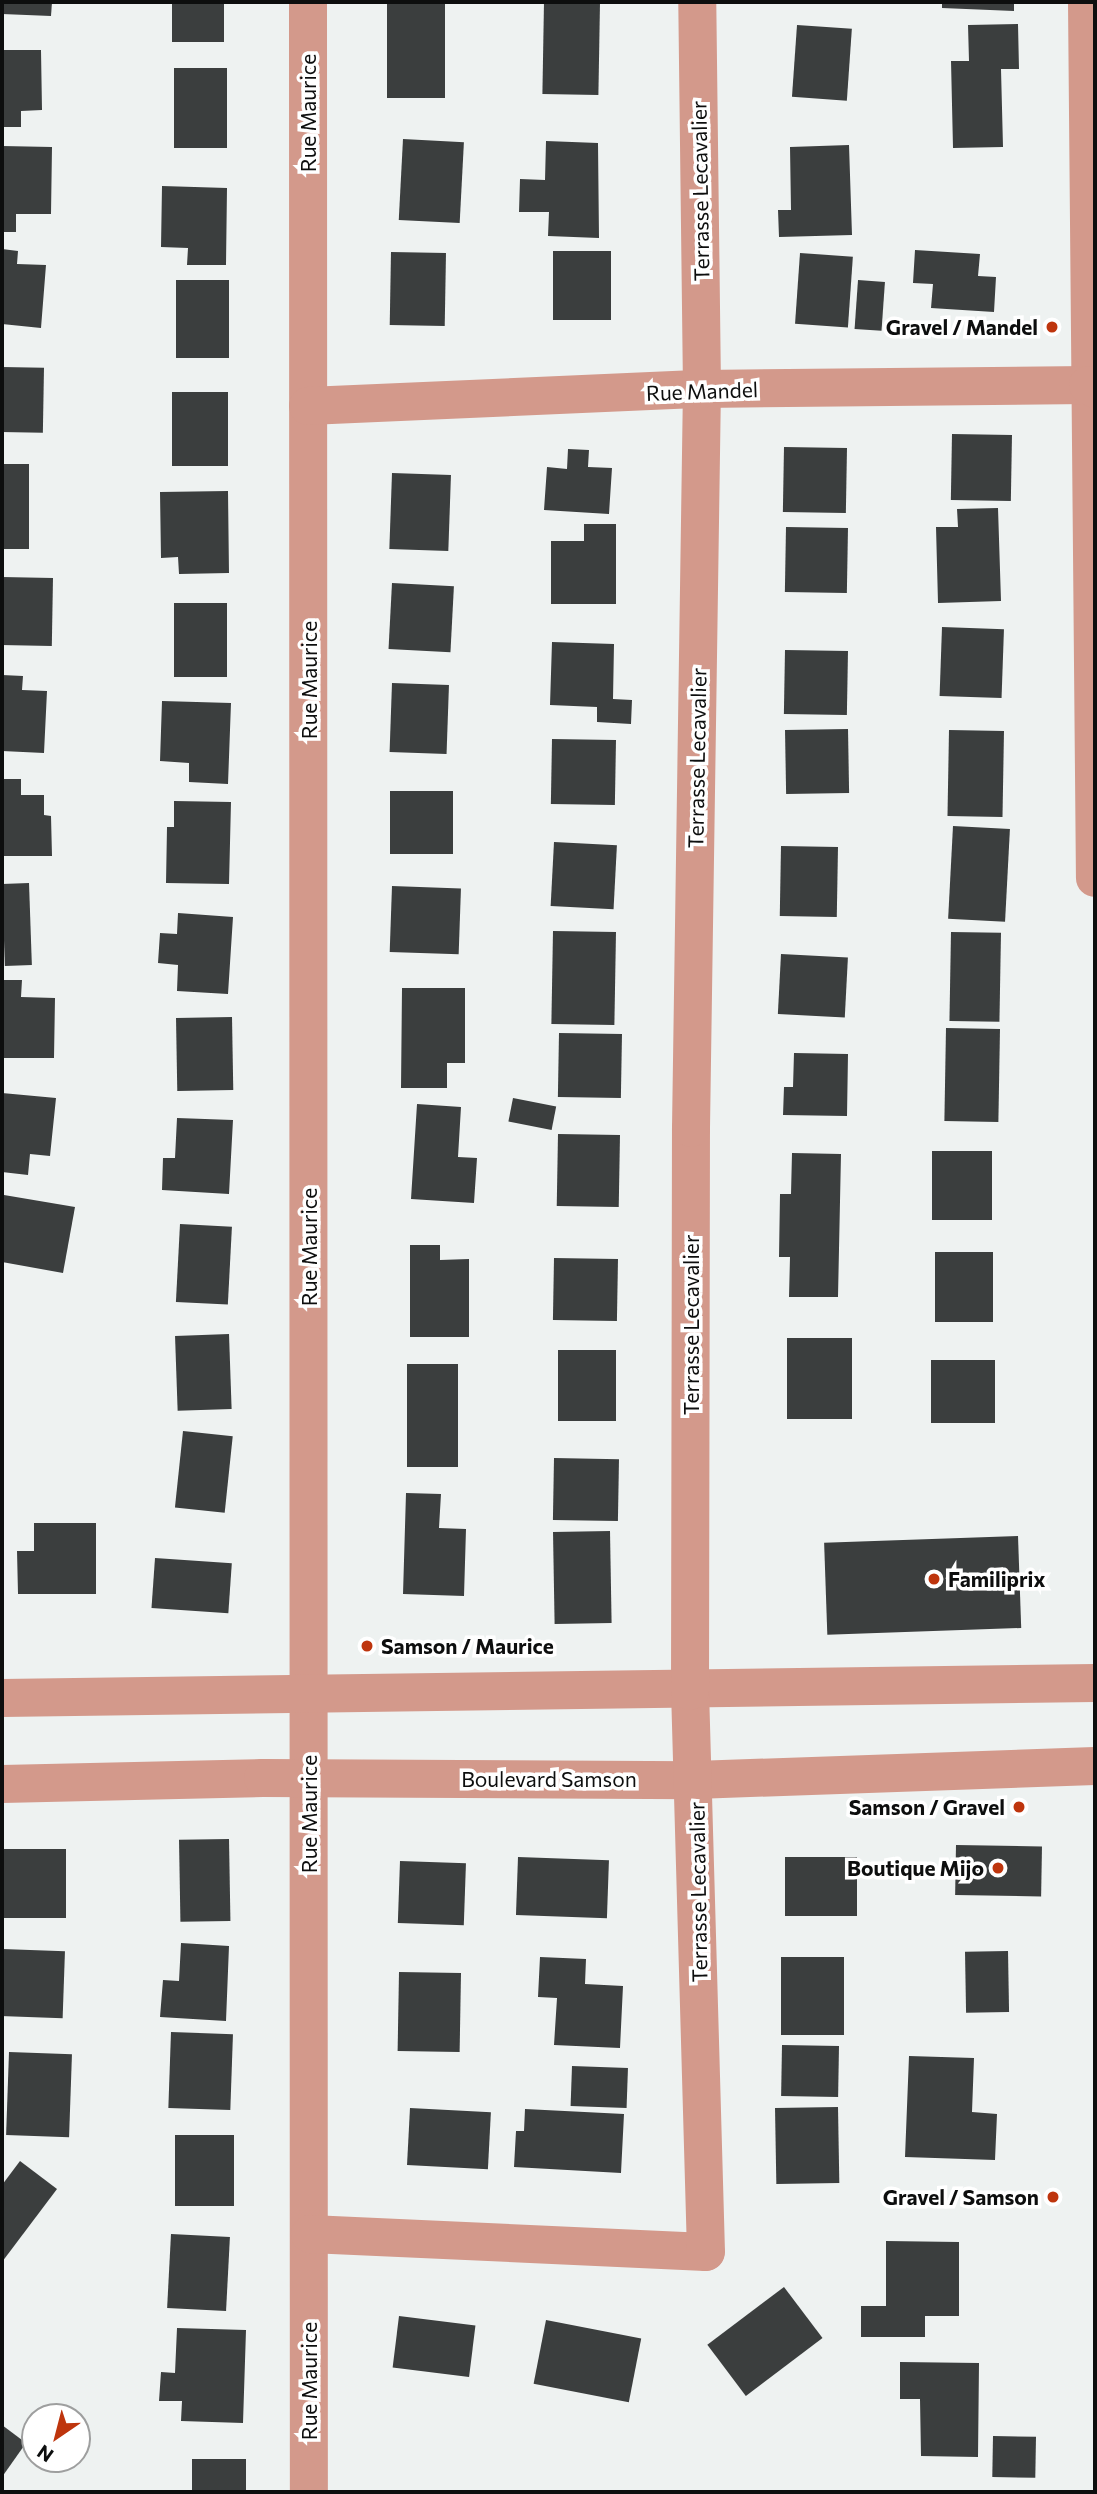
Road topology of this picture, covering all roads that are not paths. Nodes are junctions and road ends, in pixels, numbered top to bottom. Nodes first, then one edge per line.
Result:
1 (308, 2) edge
2 (697, 2) edge
3 (1087, 2) edge
4 (1091, 387) edge
5 (702, 389) junction
6 (308, 406) junction
7 (1095, 877) edge
8 (1095, 1683) edge
9 (690, 1691) junction
10 (309, 1696) junction
11 (2, 1699) edge
12 (1095, 1766) edge
13 (309, 1778) junction
14 (695, 1780) junction
15 (2, 1784) edge
16 (310, 2234) junction
17 (309, 2492) edge

1 - 6 street, Rue Maurice
2 - 5 street, Terrasse Lecavalier
3 - 4 street
4 - 5 street, Rue Mandel
4 - 7 street
5 - 6 street, Rue Mandel
5 - 9 street, Terrasse Lecavalier
6 - 10 street, Rue Maurice
8 - 9 street
9 - 10 street
9 - 14 street, Terrasse Lecavalier
10 - 11 street
10 - 13 street, Rue Maurice
12 - 14 street, Boulevard Samson
13 - 14 street, Boulevard Samson
13 - 15 street, Boulevard Samson
13 - 16 street, Rue Maurice
14 - 16 street, Terrasse Lecavalier
16 - 17 street, Rue Maurice

